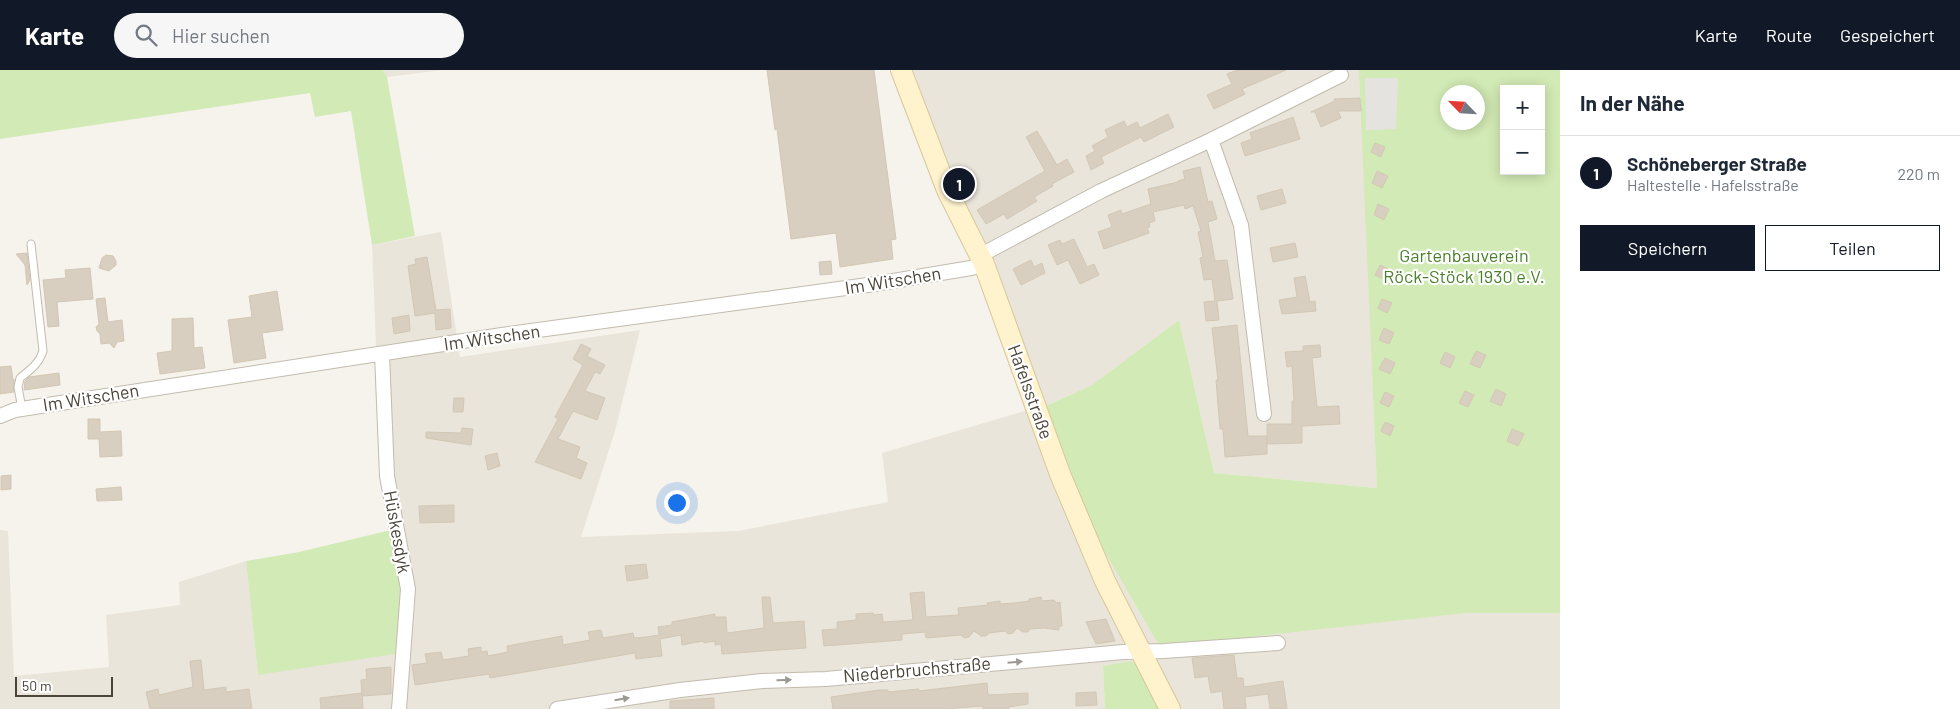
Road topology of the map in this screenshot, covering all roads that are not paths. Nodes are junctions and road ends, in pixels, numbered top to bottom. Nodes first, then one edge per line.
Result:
1 (902, 70) edge
2 (1341, 75) dead end
3 (1211, 140) junction
4 (32, 244) dead end
5 (983, 260) junction
6 (382, 354) junction
7 (22, 409) junction
8 (1264, 414) dead end
9 (0, 416) edge
10 (1278, 643) dead end
11 (1141, 652) junction
12 (399, 709) edge
13 (557, 709) edge
14 (1170, 709) edge

1 - 5 main road, Hafelsstraße
2 - 3 street, Im Witschen
3 - 5 street, Im Witschen
3 - 8 street
4 - 7 lane
5 - 6 street, Im Witschen
5 - 11 main road, Hafelsstraße
6 - 7 street, Im Witschen
6 - 12 street, Hüskesdyk
7 - 9 street, Im Witschen
10 - 11 street, Niederbruchstraße
13 -> 11 street, Niederbruchstraße
11 - 14 main road, Hafelsstraße

